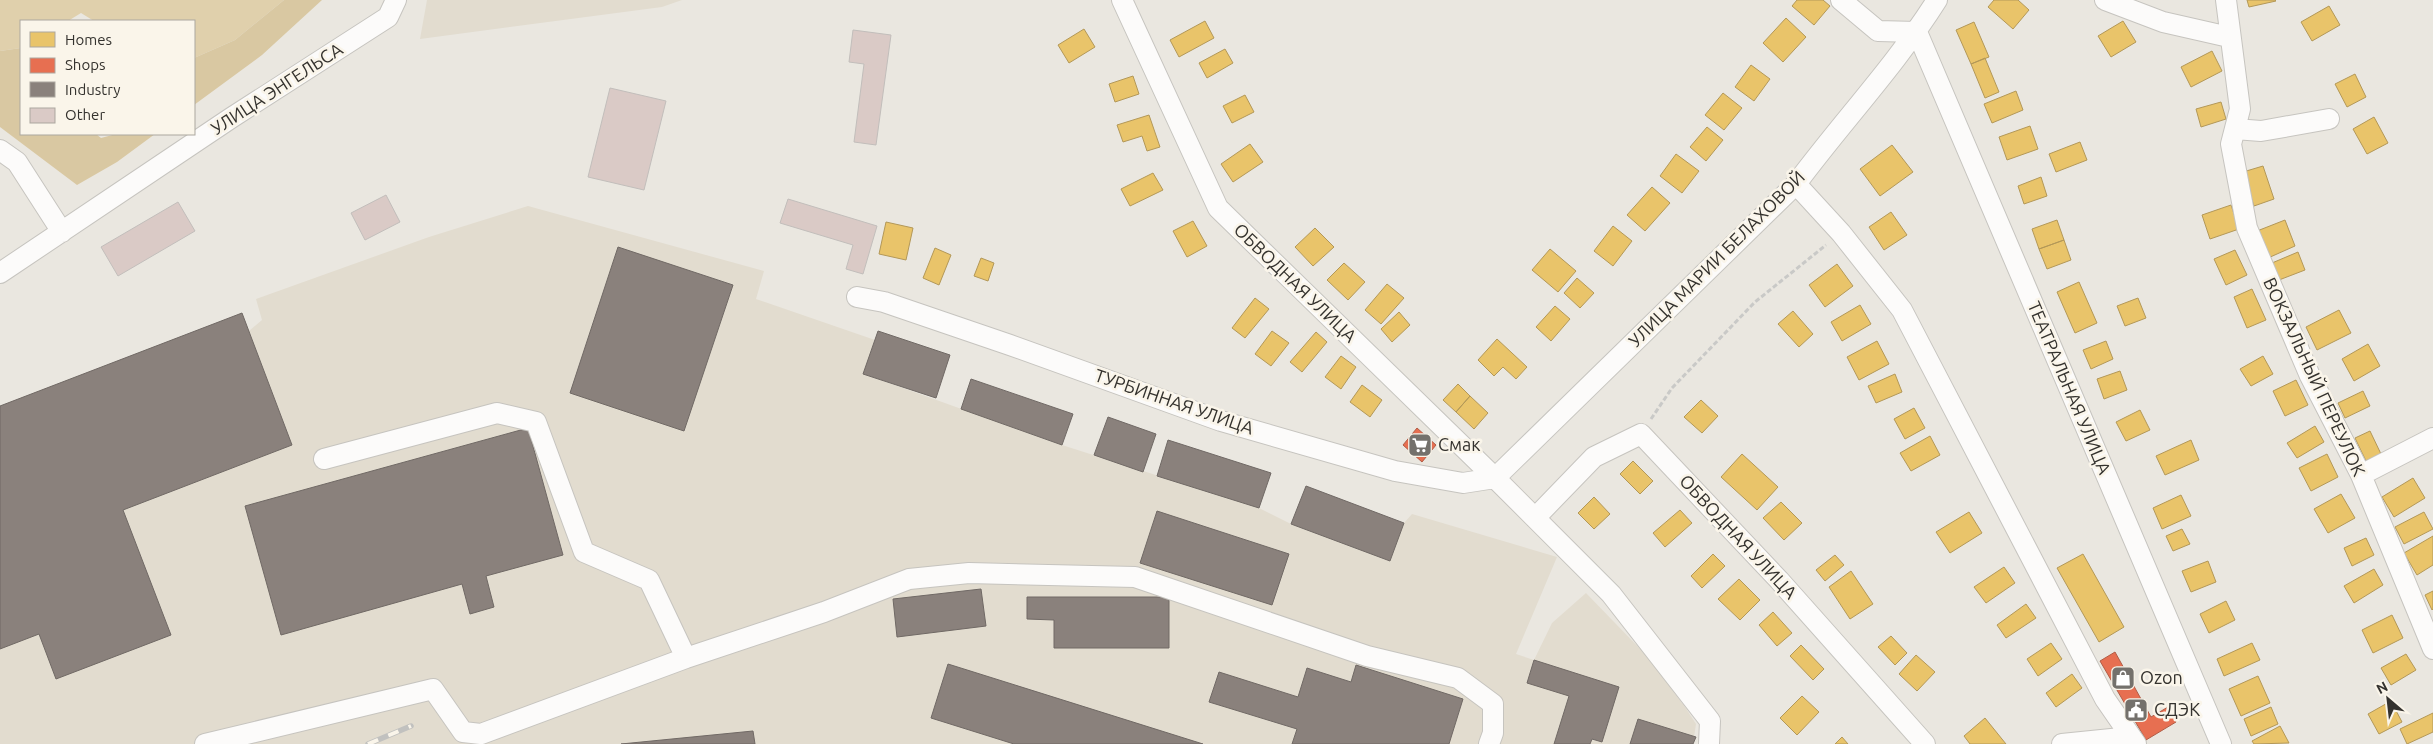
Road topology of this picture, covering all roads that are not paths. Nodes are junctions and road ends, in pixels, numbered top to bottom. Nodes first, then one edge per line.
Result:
1 (396, 0) edge
2 (1122, 0) edge
3 (1841, 0) edge
4 (1936, 0) edge
5 (2105, 0) edge
6 (2226, 0) edge
7 (1917, 32) junction
8 (2230, 37) junction
9 (2329, 119) dead end
10 (2235, 129) junction
11 (0, 150) edge
12 (1796, 184) junction
13 (62, 232) junction
14 (0, 273) edge
15 (857, 297) dead end
16 (2433, 438) edge
17 (324, 459) dead end
18 (2361, 475) junction
19 (1495, 478) junction
20 (1535, 518) junction
21 (2433, 649) edge
22 (686, 658) junction
23 (2133, 741) edge
24 (205, 744) edge
25 (1489, 744) edge
26 (1710, 744) edge
27 (1925, 744) edge
28 (2062, 744) edge
29 (2221, 744) edge

1 - 13 street, УЛИЦА ЭНГЕЛЬСА
2 - 19 street, ОБВОДНАЯ УЛИЦА
3 - 7 street
4 - 7 street, УЛИЦА МАРИИ БЕЛАХОВОЙ
5 - 8 street
6 - 8 street, ВОКЗАЛЬНЫЙ ПЕРЕУЛОК
7 - 12 street, УЛИЦА МАРИИ БЕЛАХОВОЙ
7 - 29 street, ТЕАТРАЛЬНАЯ УЛИЦА
8 - 10 street, ВОКЗАЛЬНЫЙ ПЕРЕУЛОК
9 - 10 street
10 - 18 street, ВОКЗАЛЬНЫЙ ПЕРЕУЛОК
11 - 13 street
12 - 19 street, УЛИЦА МАРИИ БЕЛАХОВОЙ
12 - 23 street
13 - 14 street, УЛИЦА ЭНГЕЛЬСА
15 - 19 street, ТУРБИННАЯ УЛИЦА
16 - 18 street
17 - 22 street
18 - 21 street, ВОКЗАЛЬНЫЙ ПЕРЕУЛОК
19 - 20 street, ОБВОДНАЯ УЛИЦА
20 - 26 street, ОБВОДНАЯ УЛИЦА
20 - 27 street, ОБВОДНАЯ УЛИЦА
22 - 24 street
22 - 25 street
23 - 28 street

